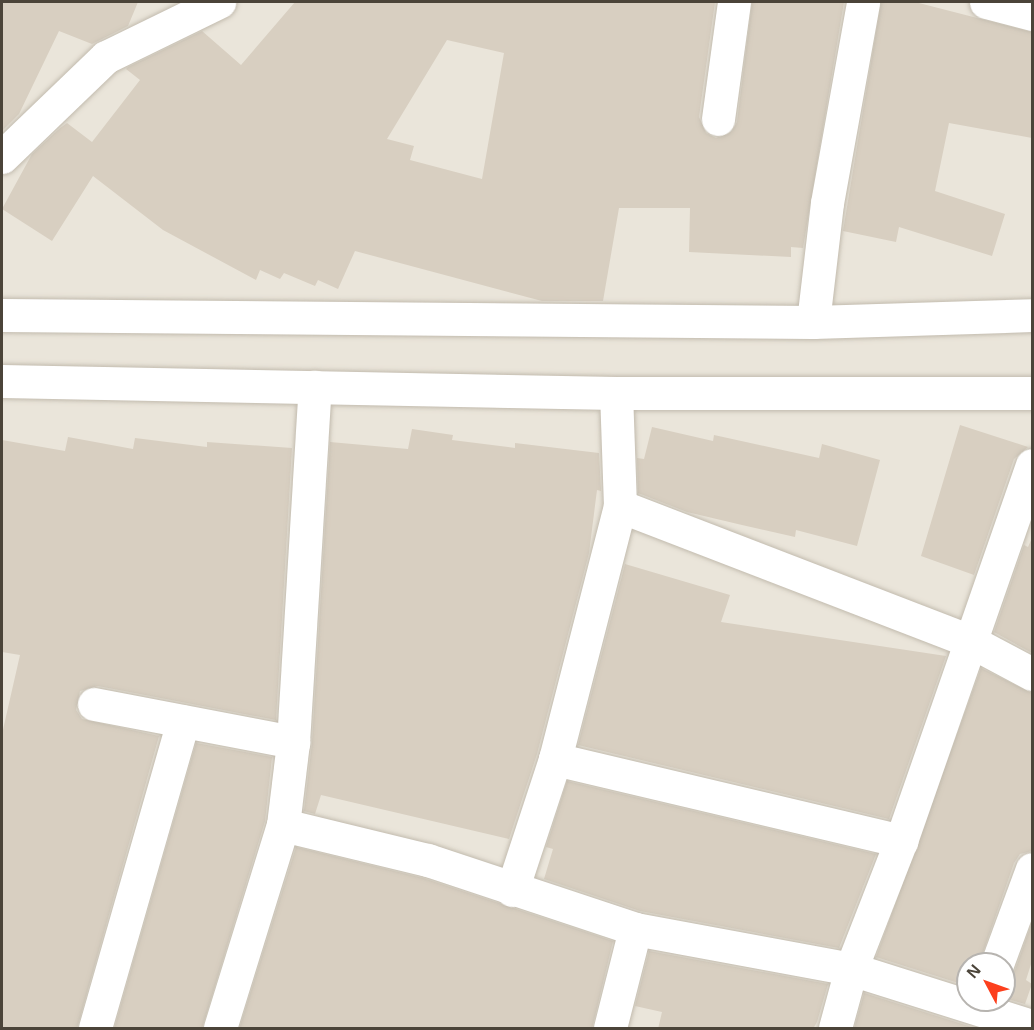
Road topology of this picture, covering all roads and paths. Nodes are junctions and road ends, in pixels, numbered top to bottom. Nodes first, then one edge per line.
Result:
1 (219, 2) edge
2 (734, 2) edge
3 (863, 2) edge
4 (986, 2) edge
5 (1032, 14) edge
6 (718, 118) dead end
7 (2, 157) edge
8 (2, 315) edge
9 (1032, 315) edge
10 (813, 322) junction
11 (2, 381) edge
12 (315, 387) junction
13 (616, 393) junction
14 (1032, 393) edge
15 (1032, 465) edge
16 (620, 506) junction
17 (1022, 535) edge
18 (970, 641) junction
19 (1032, 674) edge
20 (94, 704) dead end
21 (183, 721) junction
22 (293, 742) junction
23 (555, 759) junction
24 (283, 825) junction
25 (902, 841) junction
26 (1032, 868) edge
27 (512, 890) junction
28 (635, 929) junction
29 (1000, 952) edge
30 (851, 969) junction
31 (956, 999) edge
32 (996, 1012) edge
33 (1032, 1026) edge
34 (95, 1029) edge
35 (220, 1029) edge
36 (610, 1029) edge
37 (835, 1029) edge

1 - 7 street
2 - 6 street
3 - 10 street
4 - 5 street
8 - 10 street
9 - 10 street
11 - 12 street
12 - 13 street
12 - 22 street
13 - 14 street
13 - 16 street
15 - 17 street
16 - 18 street
16 - 23 street
17 - 18 street
18 - 19 street
18 - 25 street
20 - 21 street
21 - 22 street
21 - 34 street
22 - 24 street
23 - 25 street
23 - 27 street
24 - 27 street
24 - 35 street
25 - 30 street
26 - 29 street
27 - 28 street
28 - 30 street
28 - 36 street
30 - 31 street
30 - 37 street
32 - 33 street

